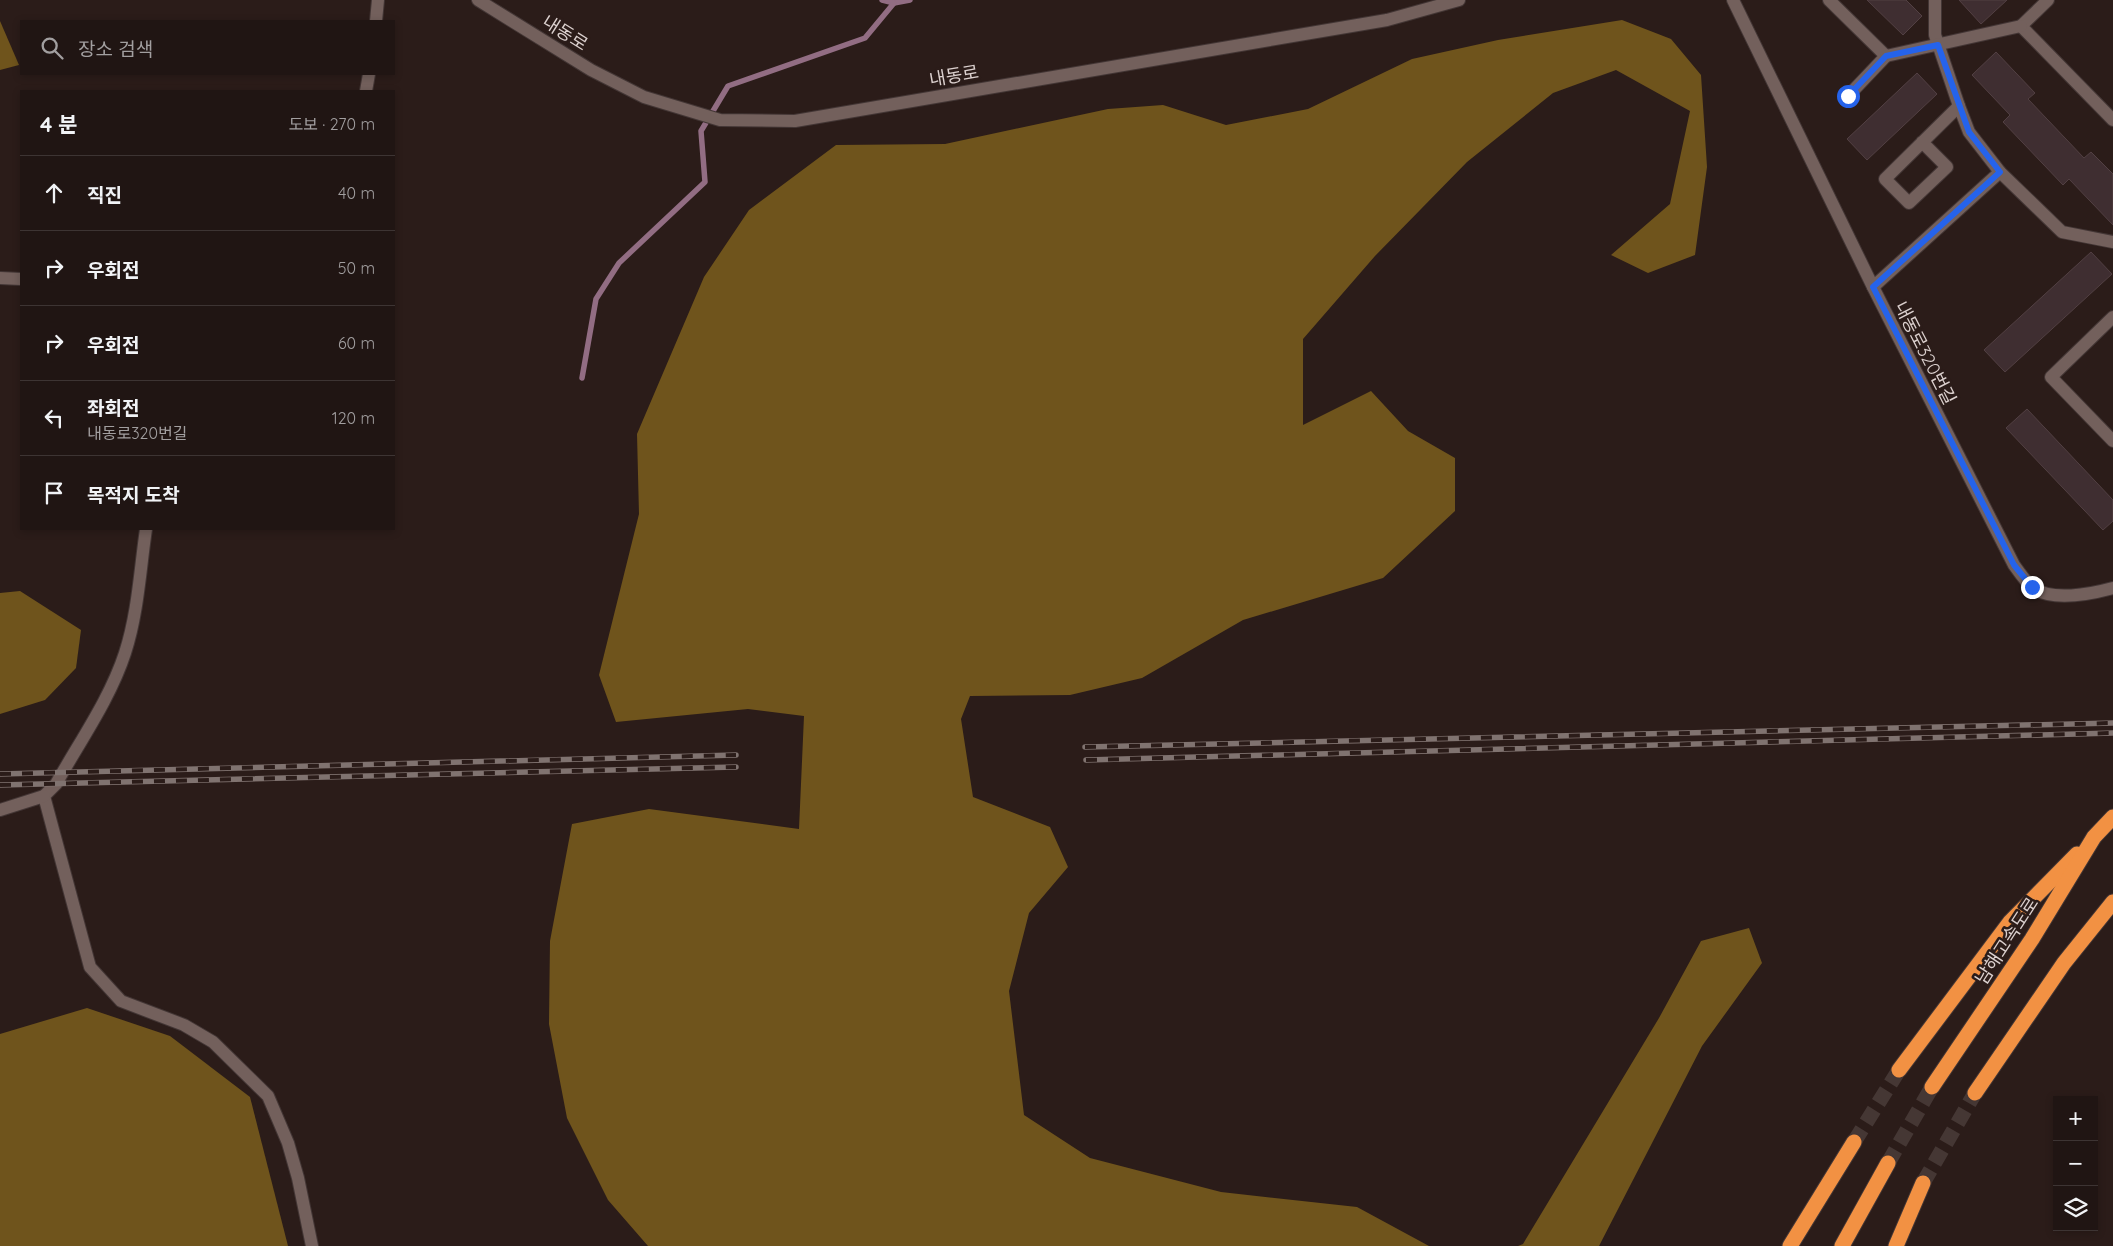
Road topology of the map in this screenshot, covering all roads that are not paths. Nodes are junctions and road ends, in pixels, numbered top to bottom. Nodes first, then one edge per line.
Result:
1 (378, 0) edge
2 (478, 0) edge
3 (1459, 0) edge
4 (1733, 0) edge
5 (1829, 0) edge
6 (1935, 0) edge
7 (2048, 0) edge
8 (376, 20) edge
9 (2021, 26) junction
10 (1938, 45) junction
11 (1886, 56) junction
12 (369, 75) edge
13 (366, 90) edge
14 (1848, 96) dead end
15 (1959, 106) junction
16 (2113, 120) edge
17 (1922, 142) junction
18 (2000, 172) junction
19 (2113, 242) edge
20 (0, 278) edge
21 (20, 279) edge
22 (1873, 287) junction
23 (2113, 317) edge
24 (2113, 441) edge
25 (146, 530) edge
26 (2113, 588) edge
27 (44, 796) junction
28 (0, 810) edge
29 (2113, 817) edge
30 (2094, 837) junction
31 (2113, 902) edge
32 (1900, 1070) tunnel mouth
33 (1932, 1087) tunnel mouth
34 (1974, 1093) tunnel mouth
35 (1854, 1142) tunnel mouth
36 (1888, 1163) tunnel mouth
37 (1923, 1183) tunnel mouth
38 (312, 1246) edge
39 (1790, 1246) edge
40 (1842, 1246) edge
41 (1896, 1246) edge

1 - 8 street
2 - 3 street, 내동로
4 - 22 street, 내동로320번길
5 - 11 street
6 - 10 street
7 - 9 street
9 - 10 street
9 - 16 street
10 - 11 street
10 - 15 street
11 - 14 street
12 - 13 street
15 - 17 street
15 - 18 street
17 - 17 street
18 - 19 street
18 - 22 street
20 - 21 street
22 - 26 street, 내동로320번길
23 - 24 street
25 - 27 street
27 - 28 street
27 - 38 street
29 - 30 highway, 남해고속도로
30 - 32 highway
30 - 33 highway, 남해고속도로
31 - 34 highway
35 - 39 highway
36 - 40 highway
37 - 41 highway

